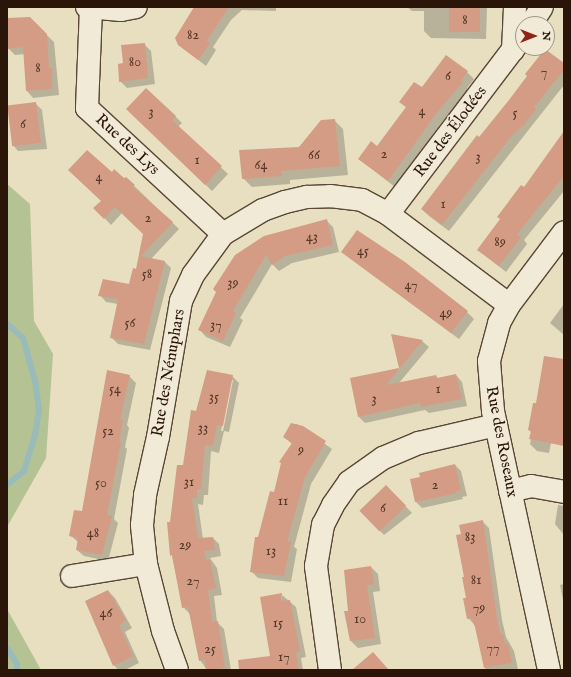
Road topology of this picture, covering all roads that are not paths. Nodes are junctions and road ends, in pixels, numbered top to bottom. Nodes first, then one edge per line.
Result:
1 (89, 7) edge
2 (136, 7) edge
3 (542, 7) edge
4 (536, 16) edge
5 (515, 47) edge
6 (388, 214) junction
7 (564, 232) edge
8 (223, 234) junction
9 (509, 305) junction
10 (496, 425) junction
11 (510, 491) junction
12 (564, 492) edge
13 (146, 564) junction
14 (72, 576) dead end
15 (177, 670) edge
16 (330, 670) edge
17 (549, 670) edge

1 - 2 street
1 - 8 street, Rue des Lys
3 - 4 street
5 - 6 street, Rue des Élodées
6 - 8 street, Rue des Nénuphars
6 - 9 street, Rue des Nénuphars
7 - 9 street, Rue des Roseaux
8 - 13 street, Rue des Nénuphars
9 - 10 street, Rue des Roseaux
10 - 11 street, Rue des Roseaux
10 - 16 street
11 - 12 street
11 - 17 street, Rue des Roseaux
13 - 14 street
13 - 15 street, Rue des Nénuphars

